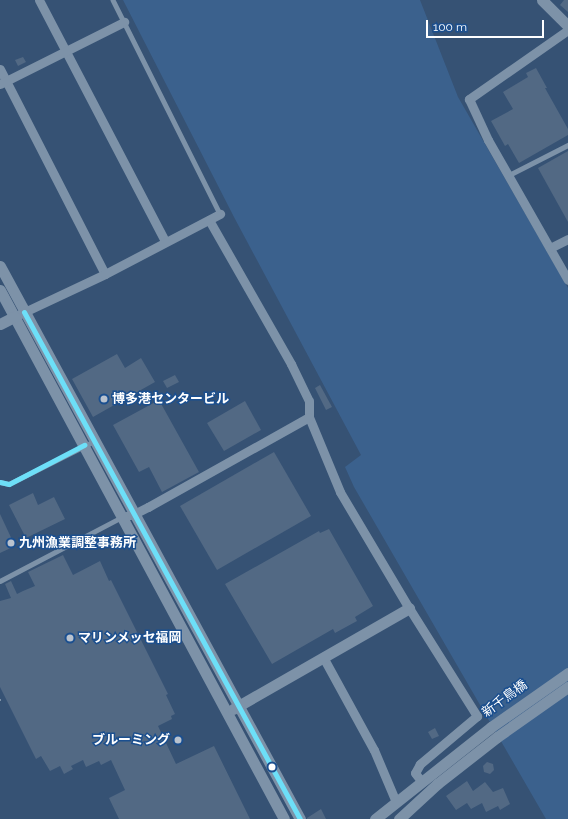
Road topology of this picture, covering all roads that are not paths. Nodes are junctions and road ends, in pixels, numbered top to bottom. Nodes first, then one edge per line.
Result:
1 (38, 0) edge
2 (113, 0) edge
3 (542, 0) edge
4 (124, 22) junction
5 (568, 26) edge
6 (568, 30) edge
7 (64, 52) junction
8 (0, 69) edge
9 (3, 82) edge
10 (568, 146) edge
11 (509, 175) junction
12 (220, 214) joint
13 (209, 220) junction
14 (568, 239) edge
15 (165, 241) junction
16 (550, 248) junction
17 (0, 266) edge
18 (105, 274) junction
19 (568, 280) edge
20 (0, 290) edge
21 (24, 312) junction
22 (14, 317) junction
23 (0, 324) edge
24 (309, 417) junction
25 (89, 443) junction
26 (0, 482) edge
27 (134, 514) junction
28 (122, 518) junction
29 (0, 581) edge
30 (409, 608) junction
31 (323, 657) junction
32 (568, 673) edge
33 (568, 687) edge
34 (238, 705) junction
35 (228, 713) junction
36 (422, 782) junction
37 (396, 802) junction
38 (284, 819) edge
39 (300, 819) edge
40 (375, 819) edge
41 (399, 819) edge

1 - 7 street
2 - 4 lane
3 - 5 street
4 - 7 street
4 - 12 lane
6 - 11 street
7 - 9 street
7 - 15 street
8 - 9 street
9 - 18 street
10 - 11 lane
11 - 16 street
12 - 13 street
13 - 15 street
13 - 24 street
14 - 16 street
15 - 18 street
16 - 19 street
17 - 21 street
18 - 21 street
20 - 22 street
21 - 22 street
21 - 25 street
22 - 23 street
22 - 25 street
24 - 27 street
24 - 30 street
25 - 26 lane
25 - 27 street
25 - 28 street
27 - 28 street
27 - 34 street
28 - 29 lane
28 - 35 street
30 - 31 street
30 - 36 street
31 - 34 street
31 - 37 street
32 - 36 street, 新千鳥橋
33 - 41 street, 新千鳥橋
34 - 35 street
34 - 39 street
35 - 38 street
36 - 37 street, 新千鳥橋
37 - 40 street, 新千鳥橋

